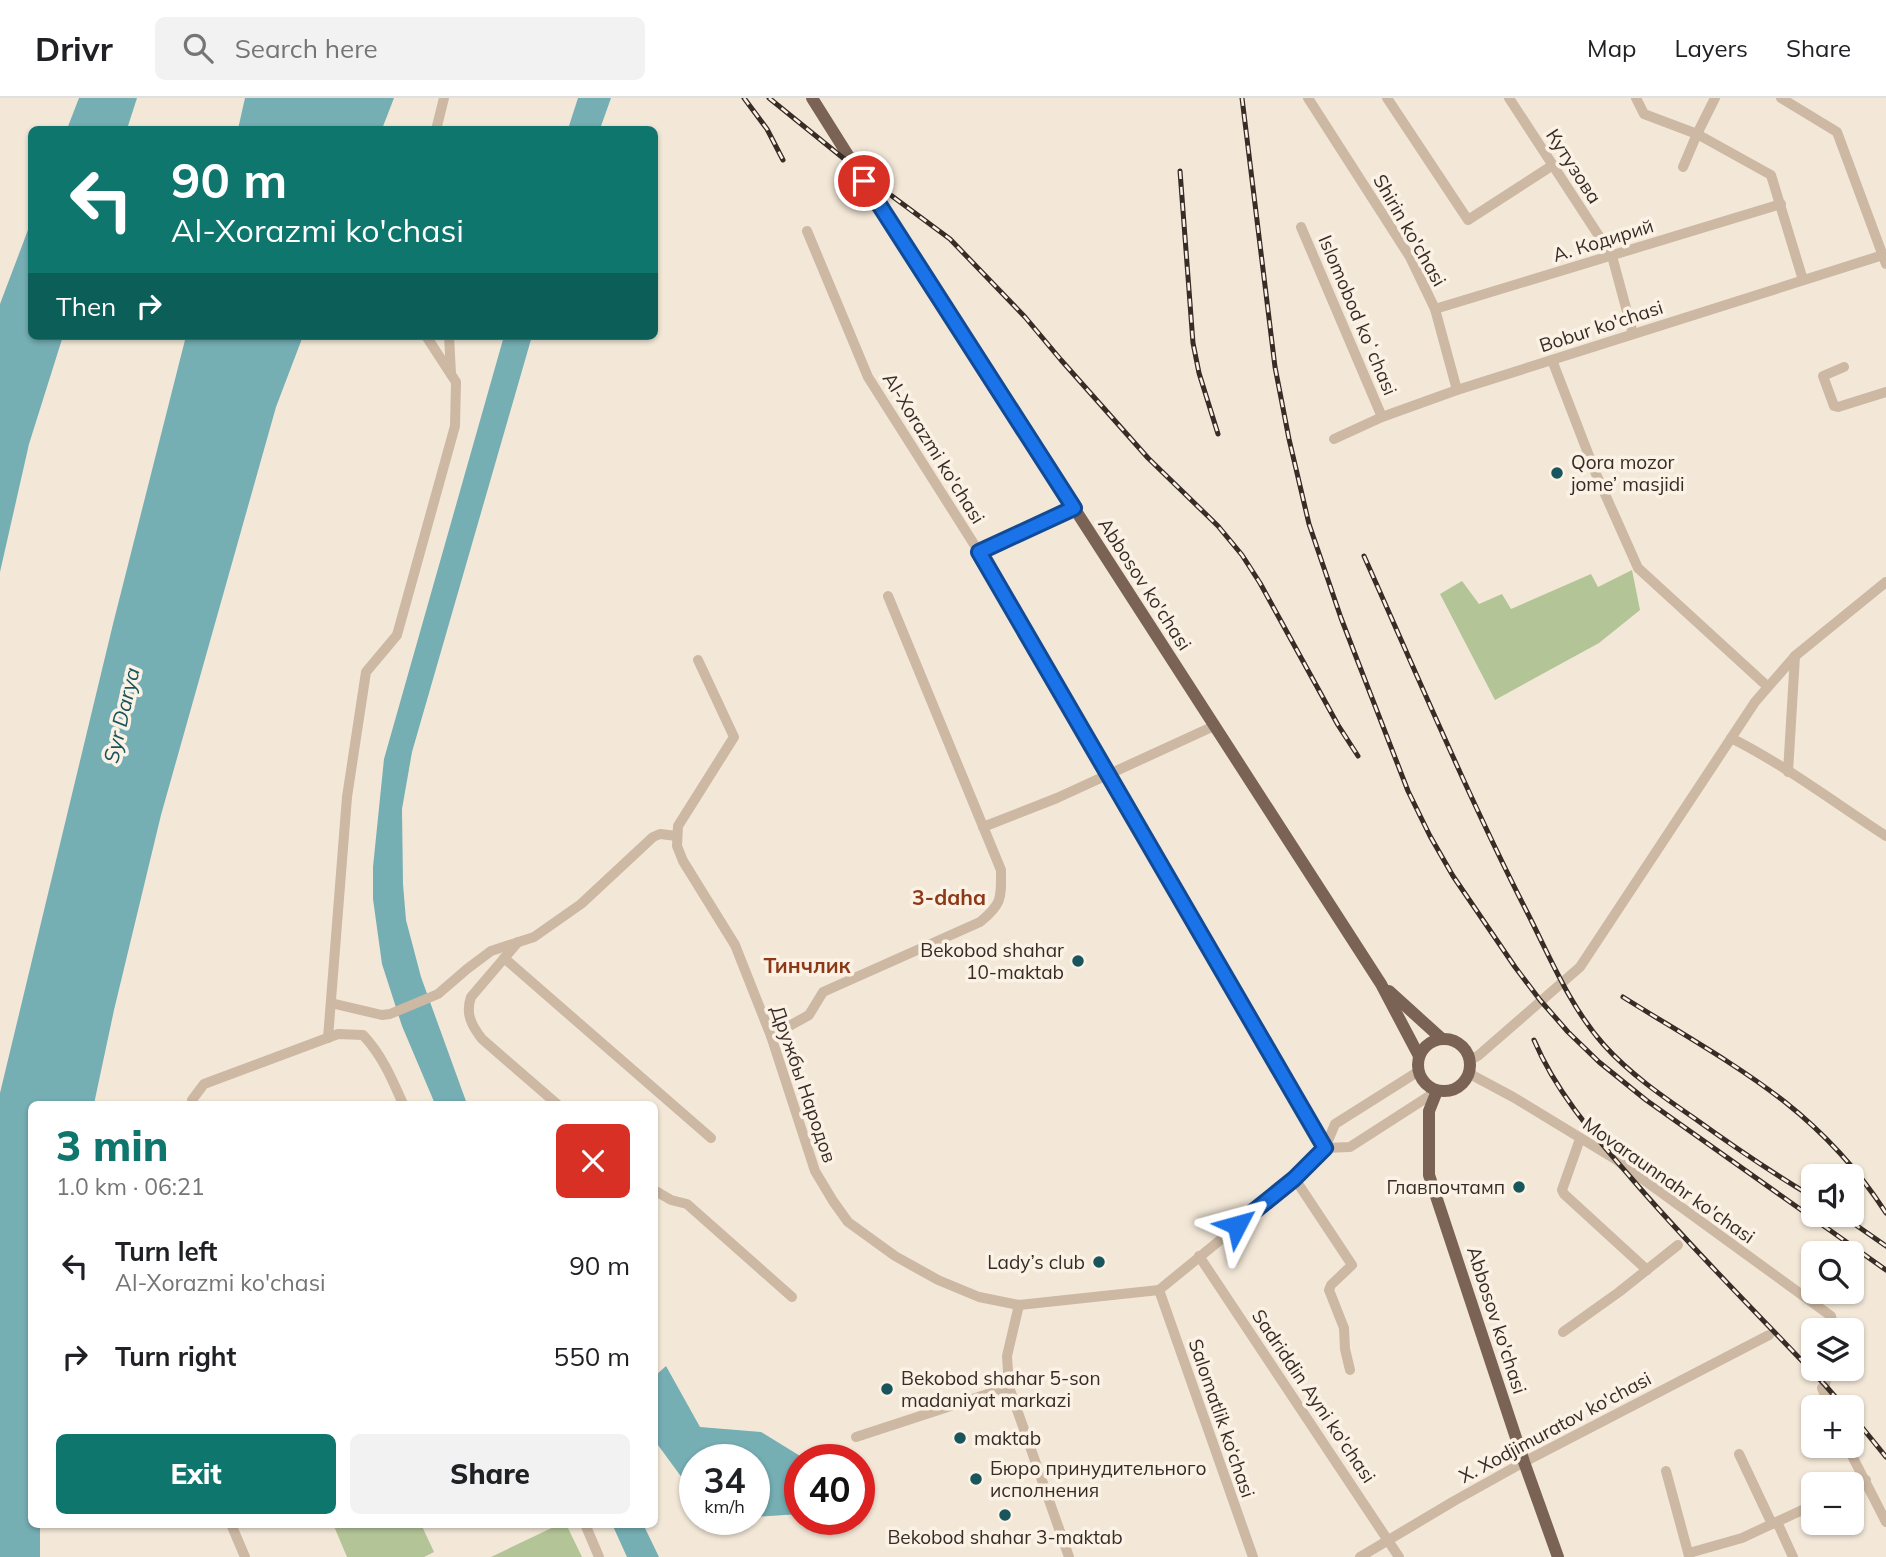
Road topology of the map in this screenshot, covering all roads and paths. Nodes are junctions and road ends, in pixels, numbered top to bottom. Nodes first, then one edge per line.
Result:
1 (444, 98) edge
2 (811, 98) edge
3 (1308, 98) edge
4 (1387, 98) edge
5 (1508, 98) edge
6 (1636, 98) edge
7 (1715, 98) edge
8 (1781, 98) edge
9 (437, 126) edge
10 (1697, 134) junction
11 (1553, 166) junction
12 (1684, 167) dead end
13 (1782, 204) junction
14 (1301, 227) dead end
15 (807, 231) dead end
16 (1612, 256) junction
17 (1884, 259) edge
18 (1803, 280) junction
19 (1435, 309) junction
20 (1633, 334) junction
21 (429, 340) edge
22 (449, 340) edge
23 (1552, 360) junction
24 (1844, 367) dead end
25 (451, 374) junction
26 (1457, 390) junction
27 (1886, 392) edge
28 (1382, 417) junction
29 (1334, 439) dead end
30 (1074, 508) junction
31 (979, 552) junction
32 (1886, 582) edge
33 (888, 596) dead end
34 (1795, 656) junction
35 (698, 660) dead end
36 (1767, 686) junction
37 (1214, 726) junction
38 (1731, 738) junction
39 (1788, 772) junction
40 (1108, 774) junction
41 (983, 827) junction
42 (677, 836) junction
43 (1886, 836) edge
44 (518, 942) junction
45 (504, 958) junction
46 (1381, 984) junction
47 (331, 1003) junction
48 (771, 1036) junction
49 (328, 1038) junction
50 (1442, 1039) junction
51 (1419, 1056) junction
52 (1471, 1060) junction
53 (1419, 1071) junction
54 (1469, 1074) junction
55 (1437, 1091) junction
56 (192, 1101) edge
57 (402, 1101) edge
58 (553, 1101) edge
59 (711, 1138) dead end
60 (1580, 1139) junction
61 (1325, 1148) junction
62 (1294, 1179) junction
63 (658, 1192) edge
64 (1678, 1245) dead end
65 (1199, 1256) junction
66 (1647, 1270) junction
67 (1159, 1290) junction
68 (792, 1297) dead end
69 (1019, 1305) junction
70 (1831, 1318) edge
71 (1563, 1332) dead end
72 (1769, 1335) dead end
73 (1350, 1370) dead end
74 (1009, 1387) junction
75 (856, 1437) dead end
76 (1739, 1454) dead end
77 (1854, 1458) edge
78 (1524, 1462) junction
79 (1666, 1471) dead end
80 (1866, 1480) joint
81 (1801, 1511) edge
82 (1886, 1522) edge
83 (1774, 1523) junction
84 (233, 1528) edge
85 (587, 1528) edge
86 (1389, 1540) junction
87 (1689, 1555) edge
88 (245, 1557) edge
89 (599, 1557) edge
90 (1069, 1557) edge
91 (1253, 1557) edge
92 (1360, 1557) edge
93 (1399, 1557) edge
94 (1558, 1557) edge
95 (1793, 1557) edge

1 - 9 street
2 - 30 main road, Abbosov ko'chasi
3 - 19 street, Shirin ko'chasi
4 - 11 street
5 - 11 street, Кутузова
6 - 10 street
7 - 10 street
8 - 17 street
10 - 12 street
10 - 13 street
11 - 16 street, Кутузова
13 - 16 street, А. Кодирий
13 - 18 street
14 - 28 street, Islomobod koʻchasi
15 - 31 street, Al-Xorazmi ko'chasi
16 - 19 street, А. Кодирий
16 - 20 street, Кутузова
17 - 18 street, Bobur ko'chasi
18 - 20 street, Bobur ko'chasi
19 - 26 street, Shirin ko'chasi
20 - 23 street, Bobur ko'chasi
21 - 25 street
22 - 25 street
23 - 26 street, Bobur ko'chasi
23 - 36 street
24 - 27 street
25 - 47 street
26 - 28 street, Bobur ko'chasi
28 - 29 street, Bobur ko'chasi
30 - 31 street
30 - 37 main road, Abbosov ko'chasi
31 - 40 street, Al-Xorazmi ko'chasi
32 - 34 street
33 - 41 street
34 - 36 street
34 - 39 street
35 - 42 street
36 - 38 street
37 - 40 street
37 - 46 main road, Abbosov ko'chasi
38 - 39 street
38 - 52 street
39 - 43 street
40 - 41 street
40 - 61 street, Al-Xorazmi ko'chasi
41 - 48 street
42 - 44 street
42 - 48 street, Дружбы Народов
44 - 45 street
44 - 47 street
45 - 58 street
45 - 59 street
46 - 50 main road, Abbosov ko'chasi
46 - 51 main road, Abbosov ko'chasi
47 - 49 street
48 - 69 street, Дружбы Народов
49 - 56 street
49 - 57 street
50 - 51 main road
50 - 52 main road
51 - 53 main road
52 - 54 main road
53 - 55 main road
53 - 61 street
54 - 55 main road
54 - 60 street, Movaraunnahr ko'chasi
55 - 61 street
55 - 78 main road, Abbosov ko'chasi
60 - 66 street
60 - 70 street, Movaraunnahr ko'chasi
61 - 62 street
62 - 65 street
62 - 73 street
63 - 68 street
64 - 66 street
65 - 67 street
65 - 86 street, Sadriddin Ayni ko'chasi
66 - 71 street
67 - 69 street, Дружбы Народов
67 - 91 street, Salomatlik ko‘chasi
69 - 74 street
72 - 78 street, X. Xodjimuratov ko'chasi
74 - 75 street
74 - 90 street
76 - 83 street
77 - 80 street
78 - 86 street, X. Xodjimuratov ko'chasi
78 - 94 main road, Abbosov ko'chasi
79 - 87 street
80 - 82 street
81 - 83 street
83 - 87 street
83 - 95 street
84 - 88 street
85 - 89 street
86 - 92 street, X. Xodjimuratov ko'chasi
86 - 93 street, Sadriddin Ayni ko'chasi

